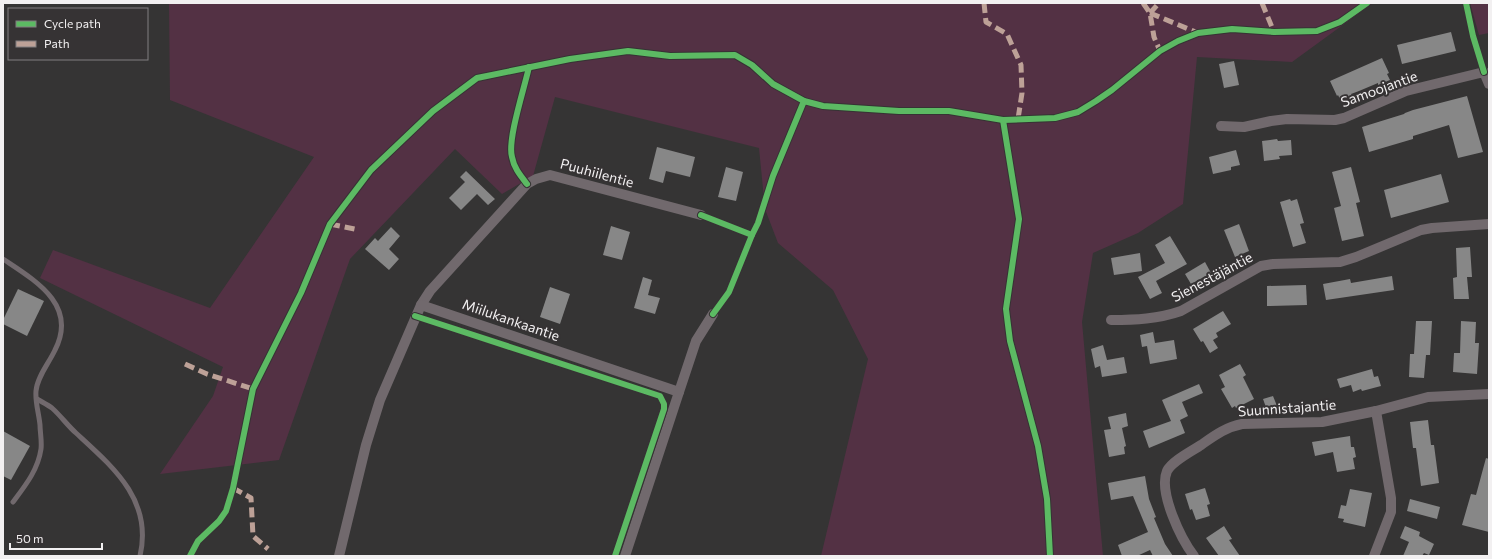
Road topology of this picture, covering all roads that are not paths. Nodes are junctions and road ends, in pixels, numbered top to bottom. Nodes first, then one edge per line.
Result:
1 (1489, 84) edge
2 (1221, 126) dead end
3 (701, 215) dead end
4 (1489, 224) edge
5 (3, 260) edge
6 (421, 305) junction
7 (713, 314) dead end
8 (1111, 320) dead end
9 (679, 392) junction
10 (1489, 394) edge
11 (37, 399) junction
12 (1376, 411) junction
13 (13, 502) dead end
14 (140, 556) edge
15 (339, 556) edge
16 (625, 556) edge
17 (1194, 556) edge
18 (1374, 556) edge

1 - 2 street, Samoojantie
3 - 6 street, Puuhiilentie
4 - 8 street, Sienestäjäntie
5 - 11 lane
6 - 9 street, Miilukankaantie
6 - 15 street
7 - 9 street
9 - 16 street
10 - 12 street, Suunnistajantie
11 - 13 lane
11 - 14 lane
12 - 17 street, Suunnistajantie
12 - 18 street

